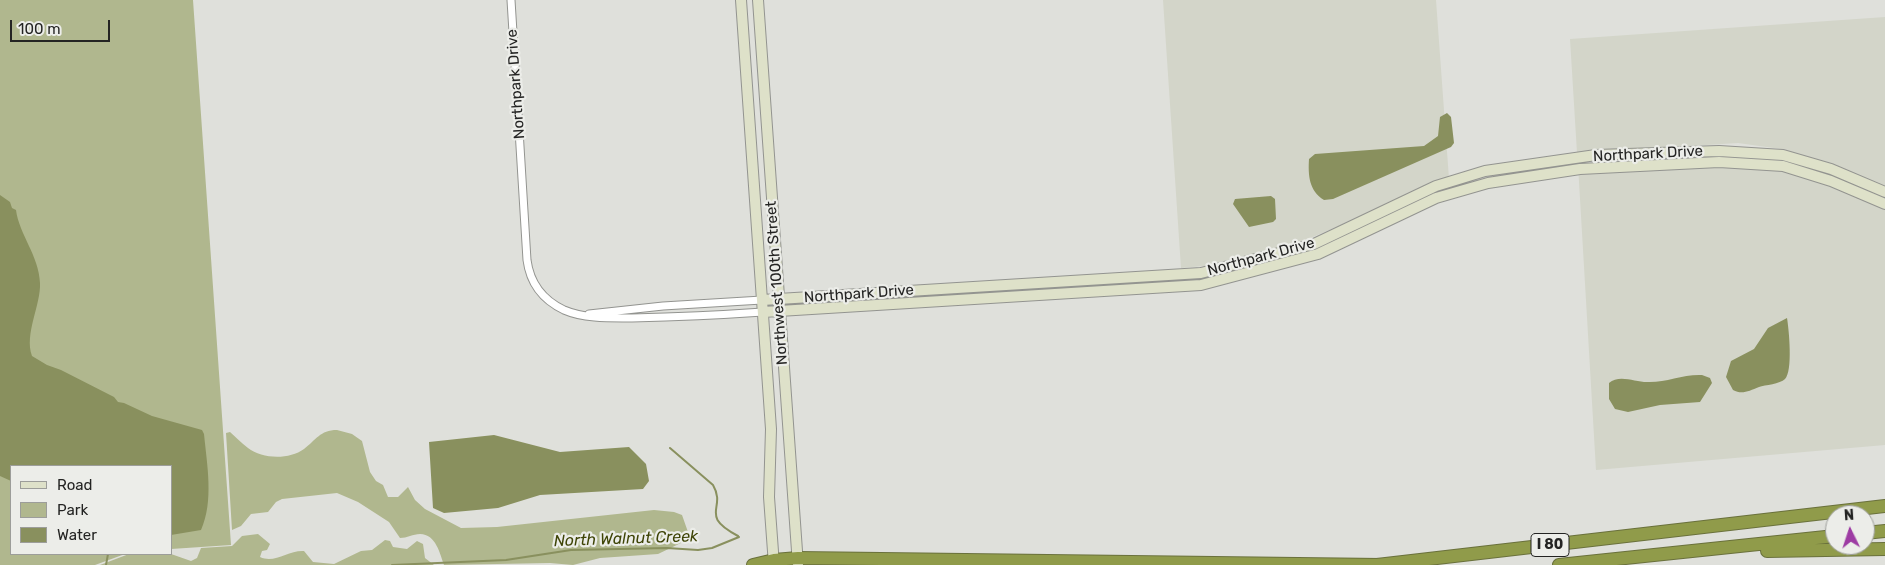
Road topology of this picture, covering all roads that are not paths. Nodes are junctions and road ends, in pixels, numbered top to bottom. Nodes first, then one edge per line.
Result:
1 (511, 0) edge
2 (741, 0) edge
3 (758, 0) edge
4 (1485, 172) junction
5 (1488, 183) junction
6 (1885, 192) edge
7 (1885, 204) edge
8 (1138, 276) junction
9 (947, 288) junction
10 (1139, 288) junction
11 (762, 300) junction
12 (779, 300) junction
13 (948, 300) junction
14 (779, 311) junction
15 (763, 312) junction
16 (586, 315) junction
17 (1885, 499) edge
18 (1885, 506) edge
19 (1720, 525) junction
20 (1825, 537) edge
21 (1885, 549) edge
22 (1682, 553) junction
23 (774, 562) edge
24 (798, 562) edge
25 (753, 565) edge
26 (1379, 565) edge
27 (1559, 565) edge

1 - 16 street, Northpark Drive
2 - 11 street, Northwest 100th Street
3 - 12 street, Northwest 100th Street
4 - 5 street
4 - 6 street, Northpark Drive
4 - 8 street, Northpark Drive
5 - 7 street, Northpark Drive
5 - 10 street, Northpark Drive
8 - 9 street, Northpark Drive
8 - 10 street
9 - 12 street, Northpark Drive
9 - 13 street
10 - 13 street, Northpark Drive
11 - 12 street, Northpark Drive
11 - 15 street, Northwest 100th Street
11 - 16 street, Northpark Drive
12 - 14 street, Northwest 100th Street
13 - 14 street, Northpark Drive
14 - 15 street, Northpark Drive
14 - 24 street, Northwest 100th Street
15 - 16 street, Northpark Drive
15 - 23 street, Northwest 100th Street
17 - 19 highway
18 - 19 highway, I 80
19 - 26 highway, I 80
20 - 22 highway, I 80
21 - 22 highway
22 - 27 highway, I 80
23 - 24 highway
23 - 25 highway
24 - 26 highway

